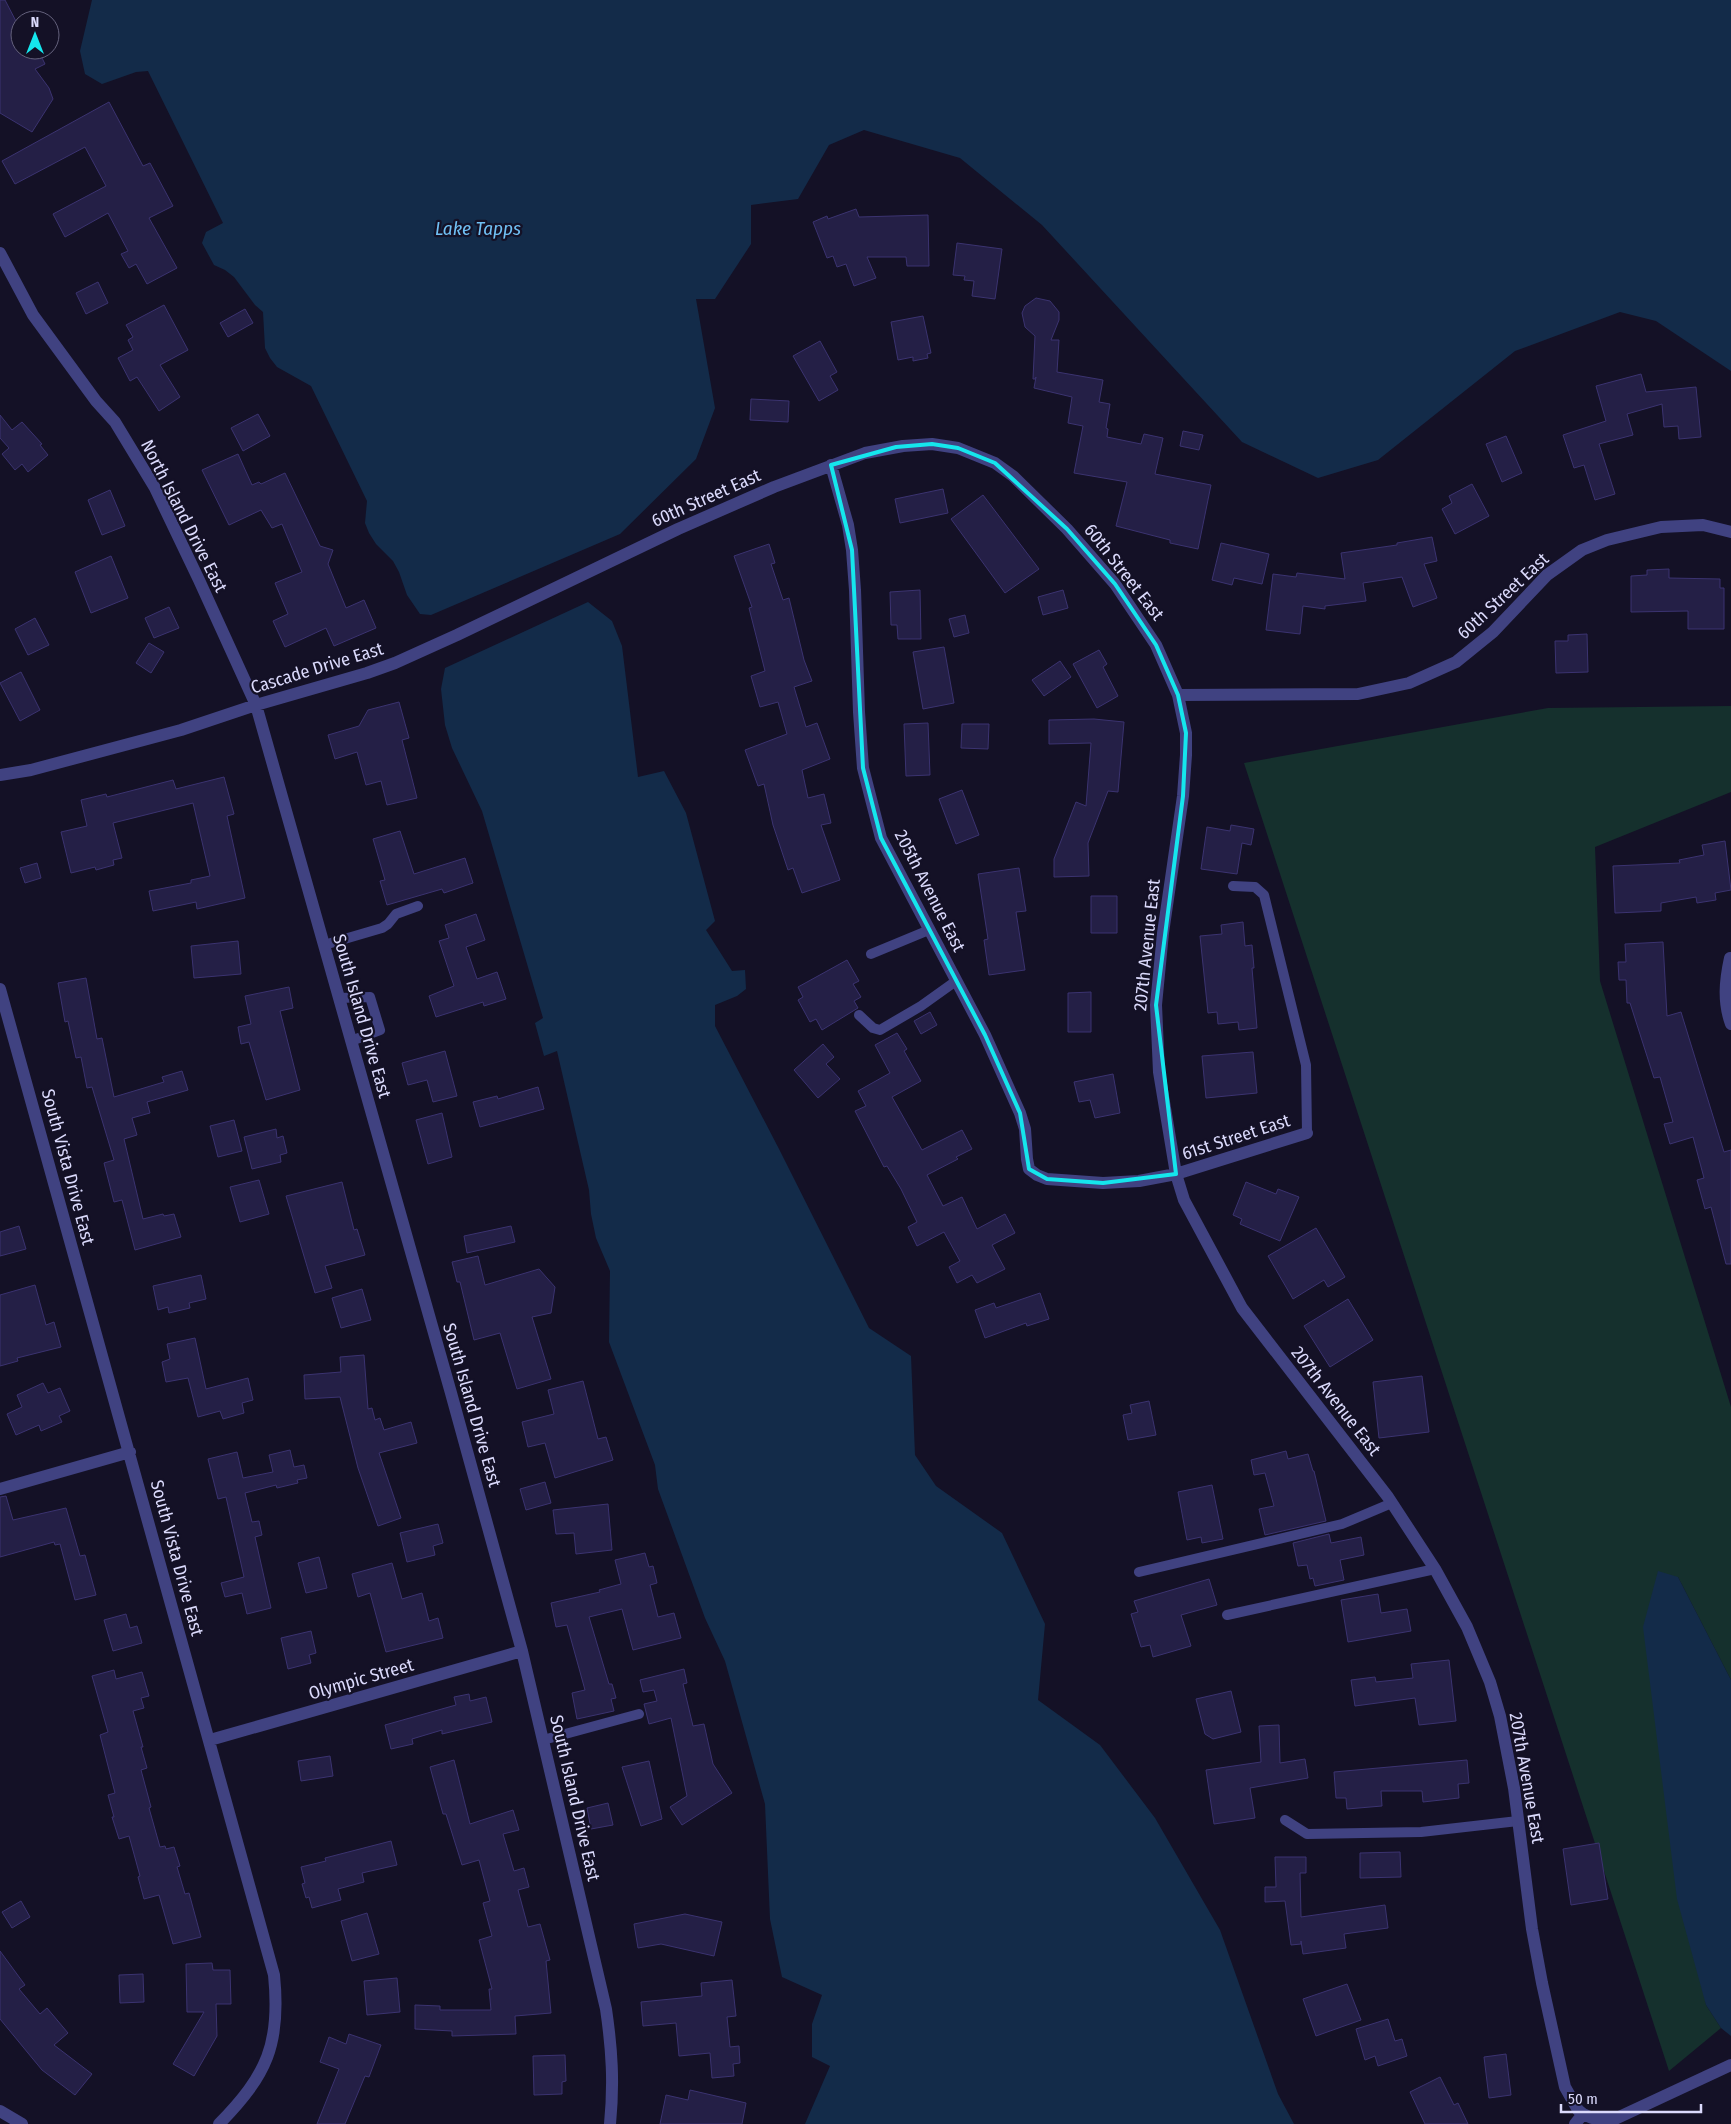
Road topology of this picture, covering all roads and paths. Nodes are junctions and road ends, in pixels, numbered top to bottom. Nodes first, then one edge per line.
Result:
1 (0, 253) edge
2 (831, 465) junction
3 (1731, 532) edge
4 (628, 553) joint
5 (1178, 695) junction
6 (256, 705) junction
7 (0, 775) edge
8 (1233, 886) dead end
9 (418, 906) dead end
10 (929, 930) junction
11 (324, 945) junction
12 (871, 954) dead end
13 (1730, 958) dead end
14 (956, 981) junction
15 (0, 989) edge
16 (339, 998) junction
17 (858, 1015) dead end
18 (1731, 1024) edge
19 (351, 1041) junction
20 (1307, 1133) joint
21 (1176, 1174) junction
22 (130, 1452) junction
23 (0, 1489) edge
24 (1392, 1503) junction
25 (1435, 1569) junction
26 (1139, 1572) dead end
27 (1227, 1615) dead end
28 (522, 1651) junction
29 (639, 1714) dead end
30 (210, 1740) junction
31 (543, 1740) junction
32 (1285, 1820) dead end
33 (1518, 1821) junction
34 (1731, 2065) edge
35 (0, 2112) edge
36 (1579, 2119) edge
37 (22, 2124) edge
38 (218, 2124) edge
39 (610, 2124) edge

1 - 6 street, North Island Drive East
2 - 4 street, 60th Street East
2 - 5 street, 60th Street East
2 - 10 street, 205th Avenue East
3 - 5 street, 60th Street East
4 - 6 street, Cascade Drive East
5 - 21 street, 207th Avenue East
6 - 7 street, Cascade Drive East
6 - 11 street, South Island Drive East
8 - 20 lane
9 - 11 lane
10 - 12 lane
10 - 14 street, 205th Avenue East
11 - 16 street, South Island Drive East
13 - 18 street
14 - 17 lane
14 - 21 street, 205th Avenue East
15 - 22 street, South Vista Drive East
16 - 19 street, South Island Drive East
16 - 19 lane
19 - 28 street, South Island Drive East
20 - 21 street, 61st Street East
21 - 24 street, 207th Avenue East
22 - 23 street
22 - 30 street, South Vista Drive East
24 - 25 street, 207th Avenue East
24 - 26 lane
25 - 27 lane
25 - 33 street, 207th Avenue East
28 - 30 street, Olympic Street
28 - 31 street, South Island Drive East
29 - 31 lane
30 - 38 street, South Vista Drive East
31 - 39 street, South Island Drive East
32 - 33 lane
33 - 36 street, 207th Avenue East
34 - 36 street
35 - 37 street

